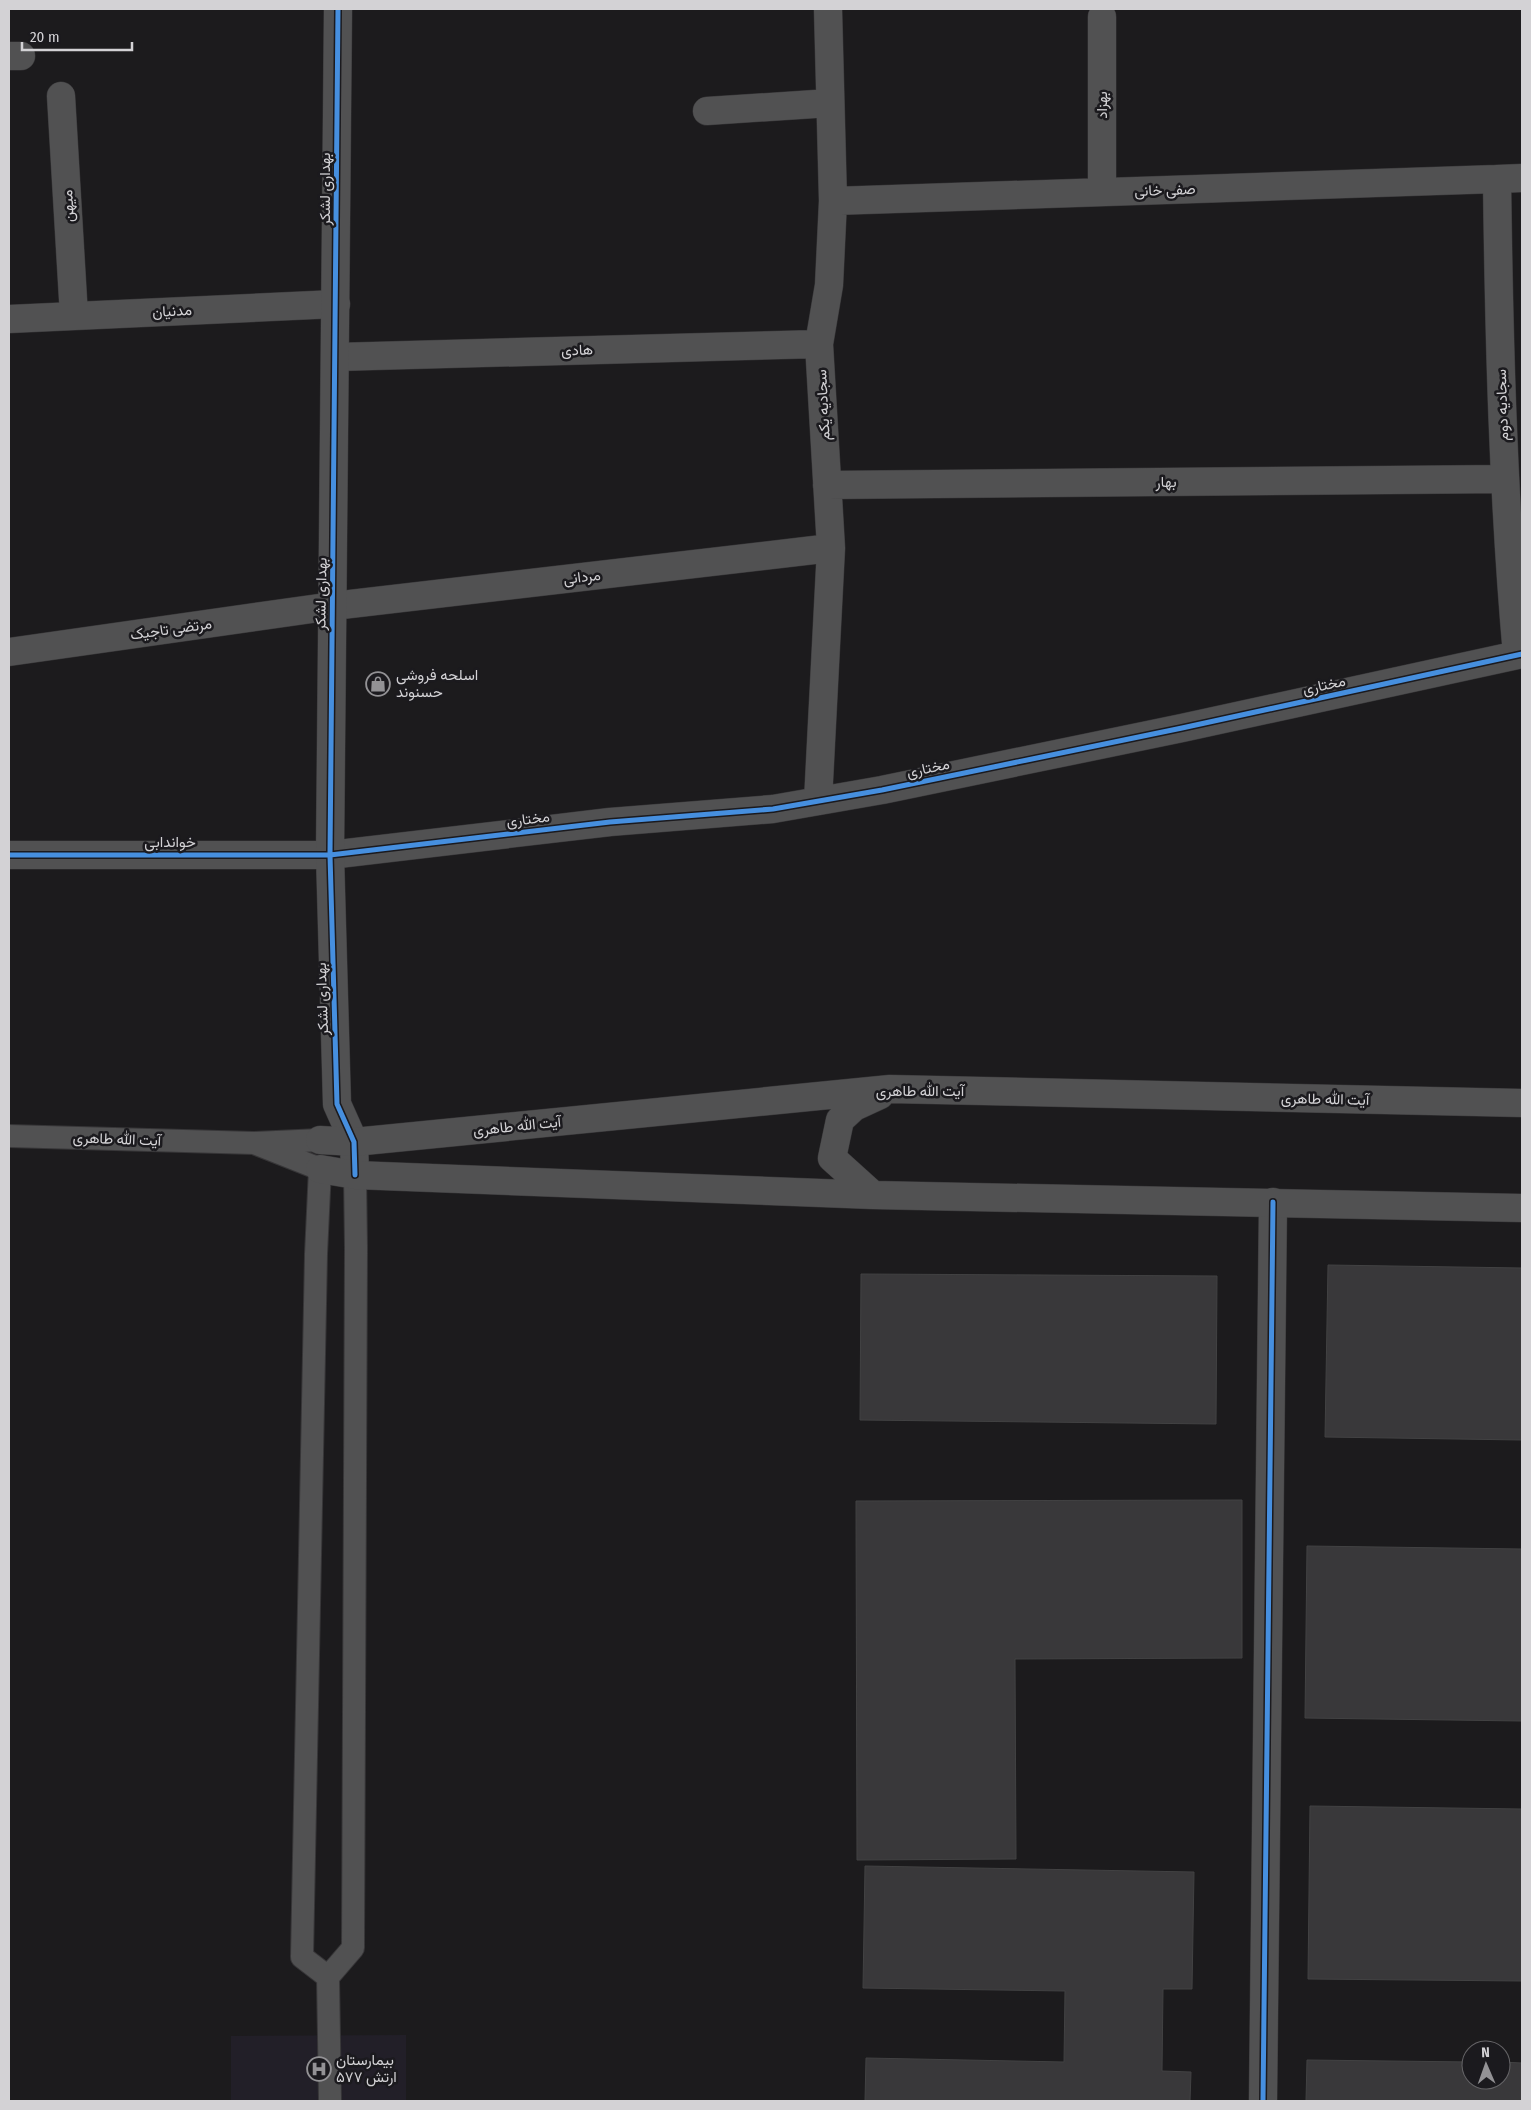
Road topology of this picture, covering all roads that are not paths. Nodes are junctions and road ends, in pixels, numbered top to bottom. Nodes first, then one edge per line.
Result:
1 (338, 9) edge
2 (828, 9) edge
3 (1102, 17) dead end
4 (61, 96) dead end
5 (830, 103) junction
6 (707, 111) dead end
7 (1510, 179) edge
8 (1102, 192) junction
9 (832, 201) junction
10 (336, 304) junction
11 (74, 316) junction
12 (9, 319) edge
13 (819, 344) junction
14 (336, 357) junction
15 (1506, 479) junction
16 (827, 485) junction
17 (831, 548) junction
18 (333, 606) junction
19 (9, 652) edge
20 (1520, 655) edge
21 (818, 801) junction
22 (9, 855) edge
23 (330, 855) junction
24 (890, 1090) junction
25 (1522, 1103) edge
26 (337, 1104) junction
27 (9, 1136) edge
28 (320, 1140) junction
29 (354, 1142) junction
30 (254, 1143) junction
31 (320, 1169) junction
32 (354, 1175) junction
33 (874, 1195) junction
34 (1273, 1202) junction
35 (1522, 1208) edge
36 (328, 1977) junction
37 (330, 2101) edge
38 (1263, 2101) edge

1 - 10 street, بهداری لشکر
2 - 5 street, سجادیه یکم
3 - 8 street, بهزاد
4 - 11 street, میهن
5 - 6 street
5 - 9 street, سجادیه یکم
7 - 8 street, صفی خانی
7 - 15 street, سجادیه دوم
8 - 9 street, صفی خانی
9 - 13 street, سجادیه یکم
10 - 11 street, مدنیان
10 - 14 street, بهداری لشکر
11 - 12 street, مدنیان
13 - 14 street, هادی
13 - 16 street, سجادیه یکم
14 - 18 street, بهداری لشکر
15 - 16 street, بهار
15 - 20 street, سجادیه دوم
16 - 17 street, سجادیه یکم
17 - 18 street, مردانی
17 - 21 street, سجادیه یکم
18 - 19 street, مرتضی تاجیک
18 - 23 street, بهداری لشکر
20 - 21 street, مختاری
21 - 23 street, مختاری
22 - 23 street, خواندابی
23 - 26 street, بهداری لشکر
24 - 25 street, آیت الله طاهری
24 - 29 street, آیت الله طاهری
24 - 33 street
26 - 28 street, بهداری لشکر
26 - 29 street, بهداری لشکر
27 - 30 lane, آیت الله طاهری
28 - 29 street, آیت الله طاهری
28 - 30 lane, آیت الله طاهری
28 - 31 street, بهداری لشکر
29 - 32 street, بهداری لشکر
30 - 31 lane
31 - 32 street
31 - 36 lane
32 - 33 street
32 - 36 lane
33 - 34 street
34 - 35 street
34 - 38 street
36 - 37 lane

